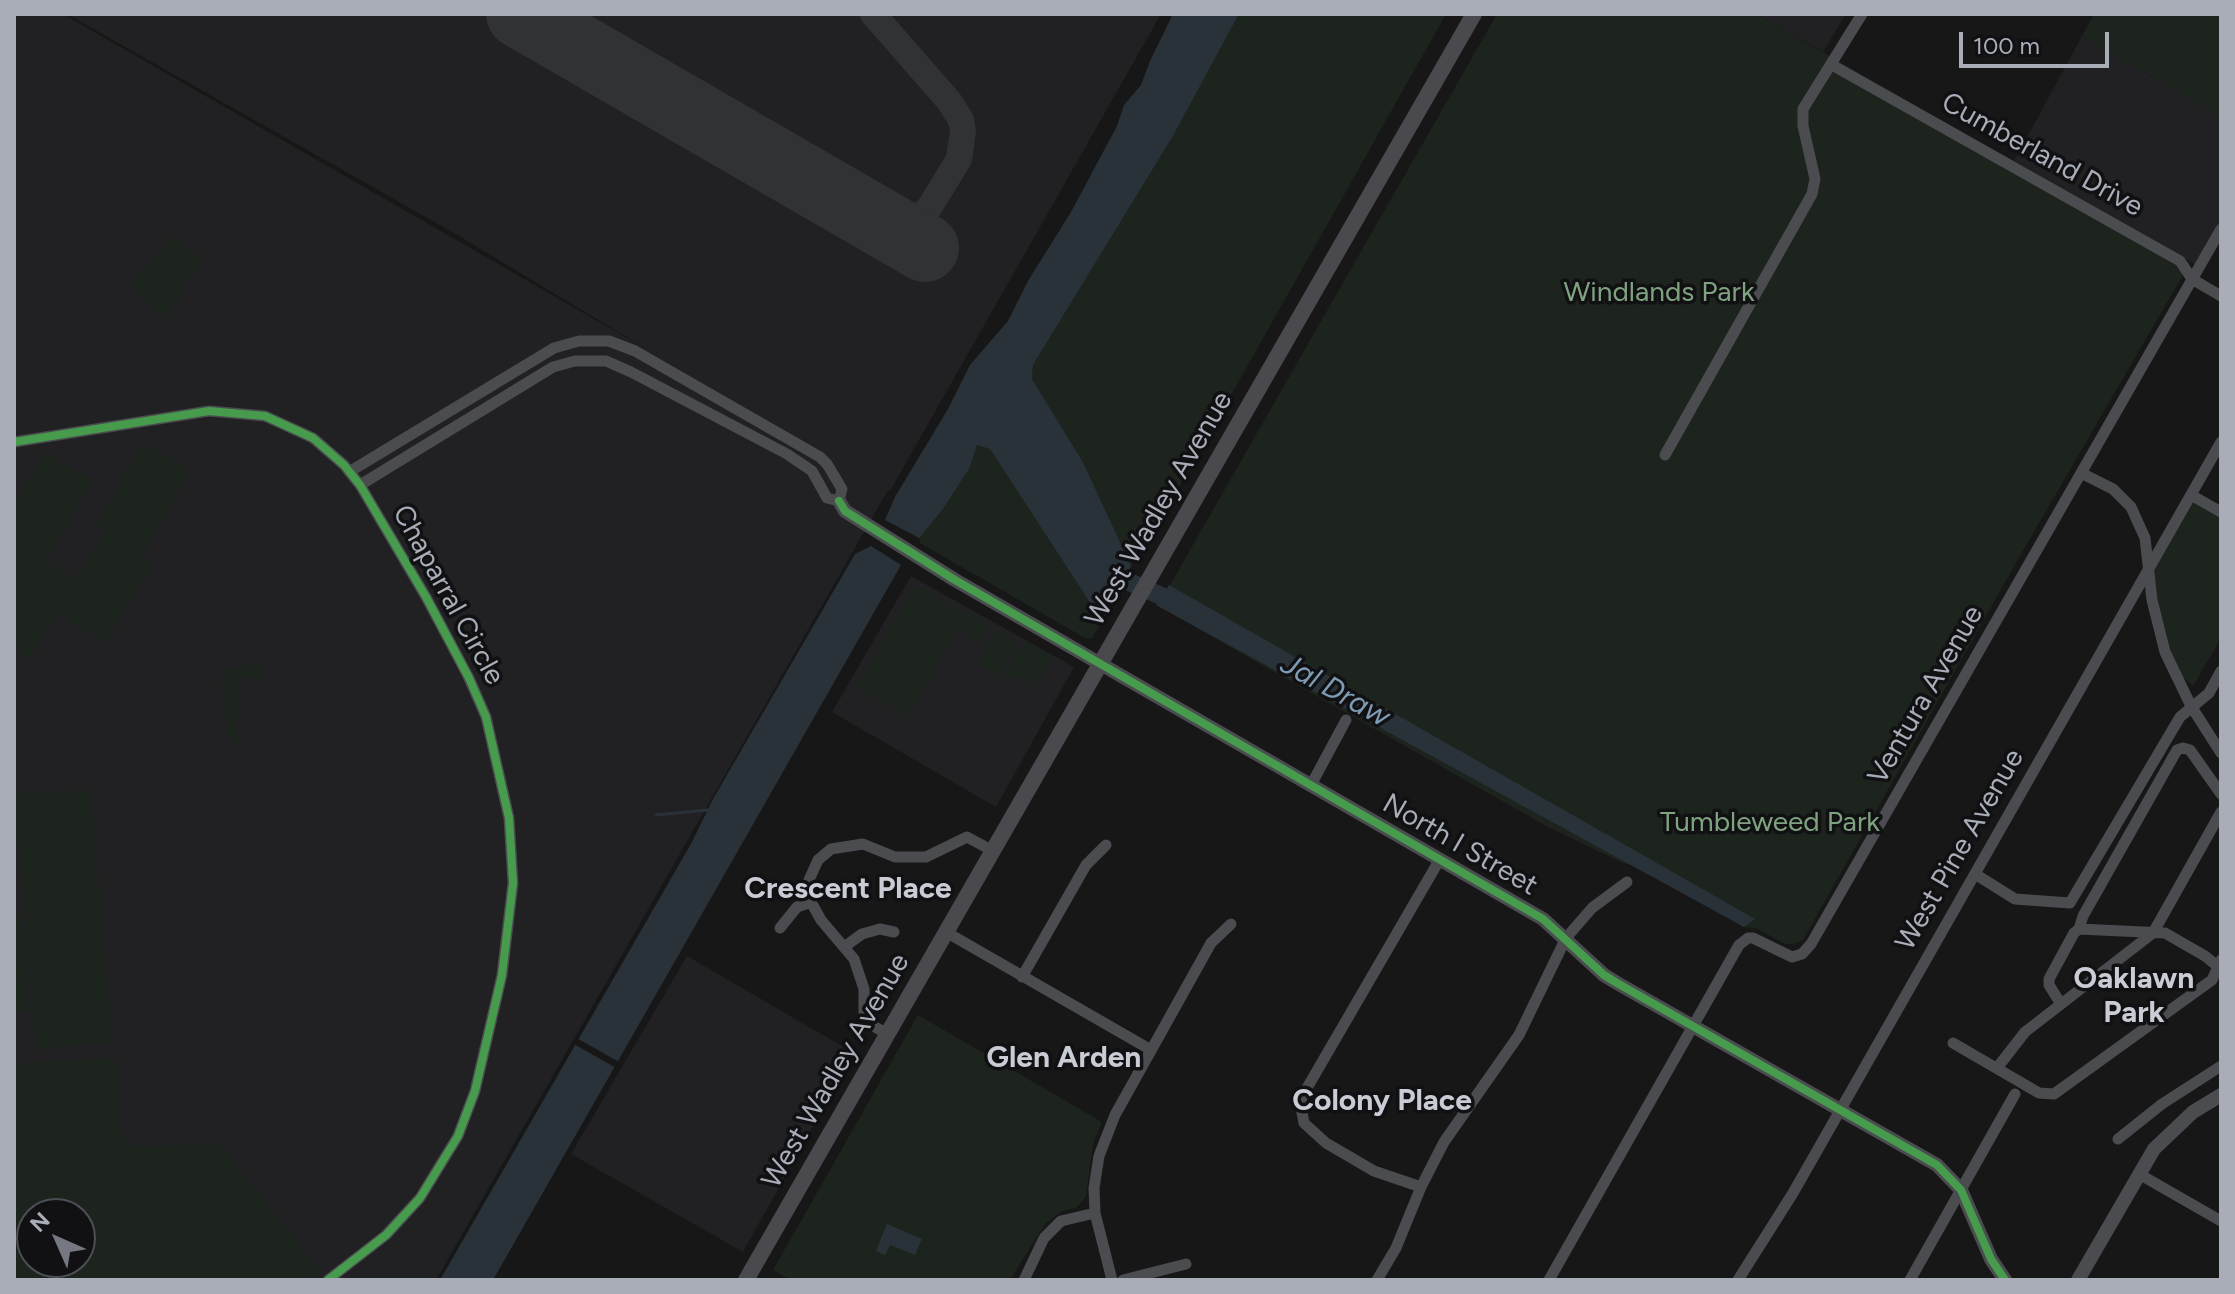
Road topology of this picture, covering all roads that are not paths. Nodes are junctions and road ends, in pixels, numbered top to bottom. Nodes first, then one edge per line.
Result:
1 (1474, 14) edge
2 (1862, 14) edge
3 (1832, 65) junction
4 (2221, 229) edge
5 (2192, 279) junction
6 (2221, 296) edge
7 (706, 392) junction
8 (696, 406) junction
9 (14, 442) edge
10 (2221, 442) edge
11 (1665, 455) dead end
12 (349, 472) junction
13 (2081, 473) junction
14 (360, 485) junction
15 (2191, 495) junction
16 (839, 501) junction
17 (2221, 512) edge
18 (2149, 568) junction
19 (1100, 663) junction
20 (2221, 671) edge
21 (2191, 706) junction
22 (1346, 720) dead end
23 (2221, 753) edge
24 (1311, 785) junction
25 (2221, 794) edge
26 (2221, 812) edge
27 (1106, 845) dead end
28 (993, 851) junction
29 (1440, 859) junction
30 (1975, 874) junction
31 (1627, 882) dead end
32 (811, 902) junction
33 (1231, 924) dead end
34 (780, 928) dead end
35 (2079, 929) junction
36 (894, 932) dead end
37 (946, 932) junction
38 (2153, 933) junction
39 (1566, 938) junction
40 (844, 947) junction
41 (2220, 965) edge
42 (1022, 977) junction
43 (2061, 1004) junction
44 (1693, 1026) junction
45 (887, 1034) junction
46 (1953, 1043) dead end
47 (1151, 1050) junction
48 (2221, 1066) edge
49 (1997, 1068) junction
50 (2015, 1094) dead end
51 (2221, 1095) edge
52 (1839, 1110) junction
53 (2118, 1139) dead end
54 (2139, 1174) junction
55 (1421, 1187) junction
56 (1961, 1190) junction
57 (1095, 1213) junction
58 (2221, 1221) edge
59 (1186, 1264) dead end
60 (328, 1280) edge
61 (746, 1280) edge
62 (1024, 1280) edge
63 (1112, 1280) edge
64 (1123, 1280) edge
65 (1377, 1280) edge
66 (1549, 1280) edge
67 (1738, 1280) edge
68 (1910, 1280) edge
69 (2005, 1280) edge
70 (2078, 1280) edge

1 - 19 main road, West Wadley Avenue
2 - 3 street
3 - 5 street, Cumberland Drive
3 - 11 street
4 - 5 street, Ventura Avenue
5 - 6 street, Cumberland Drive
5 - 13 street, Ventura Avenue
7 - 8 street
7 - 12 street
7 - 16 street
8 - 14 street
8 - 16 street
9 - 12 street, Chaparral Circle
10 - 15 street, West Pine Avenue
12 - 14 street, Chaparral Circle
13 - 18 street
13 - 44 street, Ventura Avenue
14 - 60 street, Chaparral Circle
15 - 17 street
15 - 18 street, West Pine Avenue
16 - 19 street, North I Street
18 - 21 street
18 - 30 street, West Pine Avenue
19 - 24 street, North I Street
19 - 28 main road, West Wadley Avenue
20 - 21 street
21 - 23 street
21 - 30 street
22 - 24 street
24 - 29 street, North I Street
25 - 35 street
26 - 38 street
27 - 42 street
28 - 32 street
28 - 37 main road, West Wadley Avenue
29 - 39 street, North I Street
29 - 55 street
30 - 52 street, West Pine Avenue
31 - 39 street
32 - 34 street
32 - 40 street
33 - 47 street
35 - 38 street
35 - 43 street
36 - 40 street
37 - 42 street
37 - 45 main road, West Wadley Avenue
38 - 41 street
38 - 43 street
39 - 44 street, North I Street
39 - 55 street
40 - 45 street
41 - 49 street
42 - 47 street
43 - 49 street
44 - 52 street, North I Street
44 - 66 street, Ventura Avenue
45 - 61 main road, West Wadley Avenue
46 - 49 street
47 - 57 street
48 - 53 street
50 - 56 street
51 - 54 street
52 - 56 street, North I Street
52 - 67 street, West Pine Avenue
54 - 58 street
54 - 70 street
55 - 65 street
56 - 68 street
56 - 69 street, North I Street
57 - 62 street
57 - 63 street
59 - 64 street

